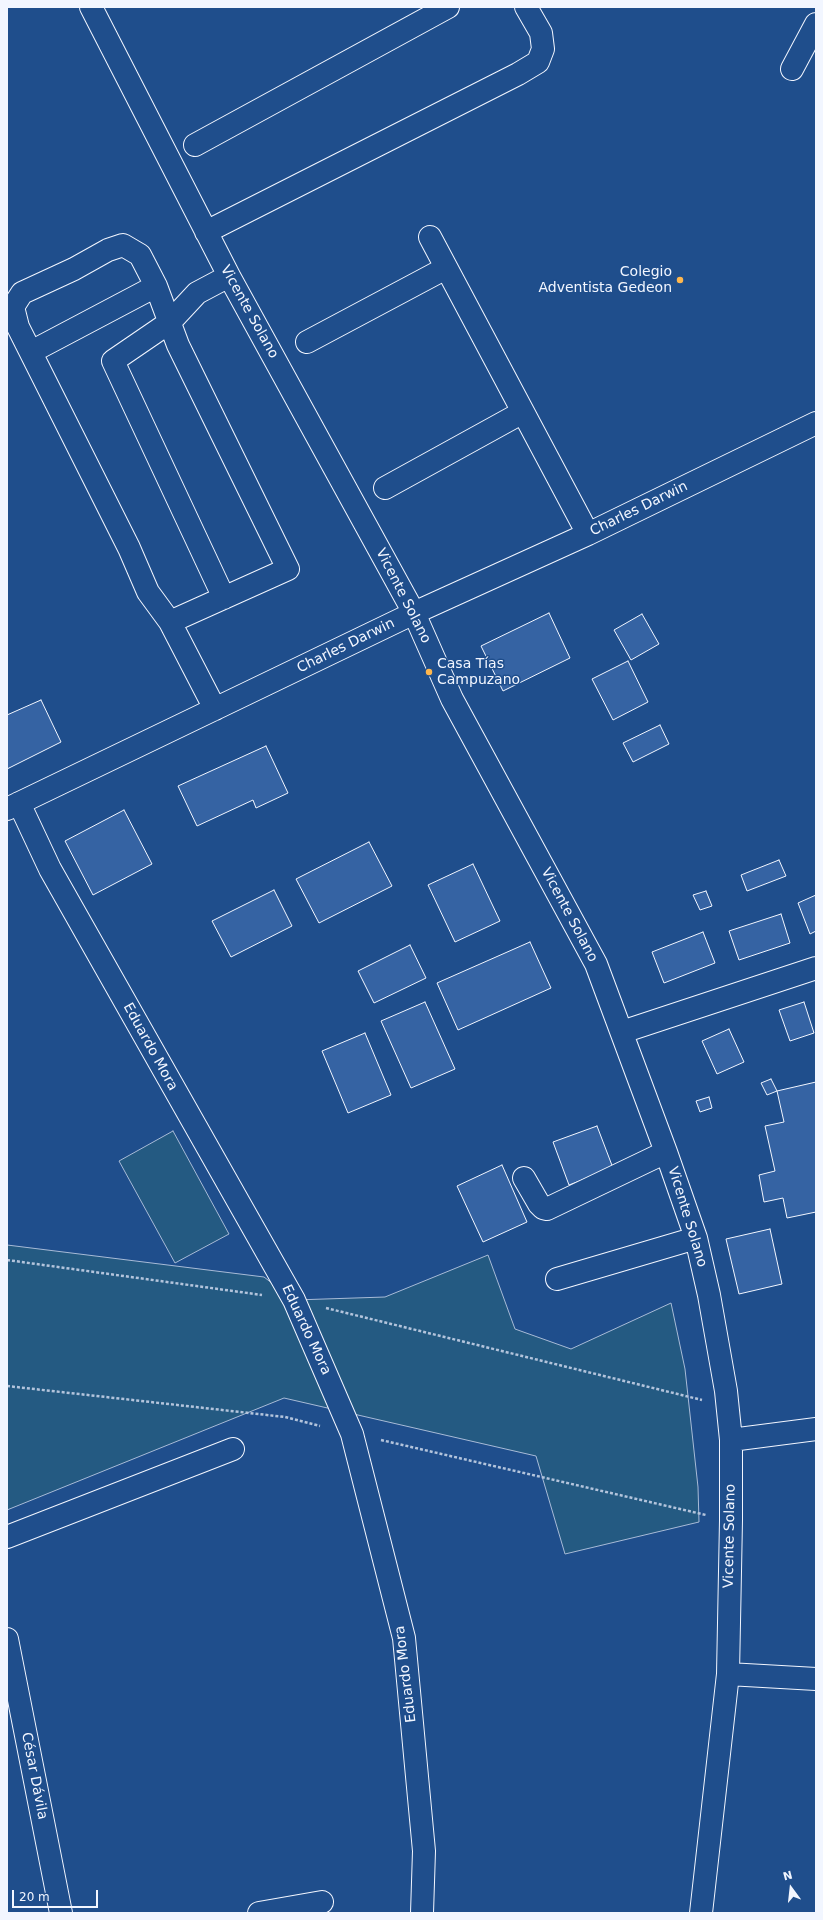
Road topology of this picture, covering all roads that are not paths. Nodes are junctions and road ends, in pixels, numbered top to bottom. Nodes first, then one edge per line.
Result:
1 (91, 7) edge
2 (448, 7) edge
3 (526, 7) edge
4 (816, 24) edge
5 (792, 69) dead end
6 (195, 145) dead end
7 (206, 232) junction
8 (430, 237) dead end
9 (446, 268) junction
10 (229, 276) junction
11 (156, 286) junction
12 (170, 322) junction
13 (307, 342) dead end
14 (31, 352) junction
15 (523, 412) junction
16 (816, 423) edge
17 (385, 488) dead end
18 (588, 534) junction
19 (224, 598) junction
20 (414, 613) junction
21 (170, 622) junction
22 (215, 709) junction
23 (13, 806) edge
24 (816, 968) edge
25 (622, 1032) junction
26 (666, 1152) junction
27 (524, 1178) dead end
28 (696, 1238) junction
29 (557, 1279) dead end
30 (816, 1429) edge
31 (730, 1440) junction
32 (233, 1449) dead end
33 (7, 1537) edge
34 (7, 1639) edge
35 (728, 1674) junction
36 (816, 1679) edge
37 (322, 1902) dead end
38 (61, 1913) edge
39 (259, 1913) edge
40 (422, 1913) edge
41 (701, 1913) edge

1 - 7 street, Vicente Solano
2 - 6 street
3 - 7 street
4 - 5 street
7 - 10 street, Vicente Solano
8 - 9 street
9 - 13 street
9 - 15 street
10 - 12 street
10 - 20 street, Vicente Solano
11 - 12 street
11 - 14 street
11 - 14 street
12 - 19 street
12 - 19 street
14 - 21 street
15 - 17 street
15 - 18 street
16 - 18 street, Charles Darwin
18 - 20 street, Charles Darwin
19 - 21 street
20 - 22 street, Charles Darwin
20 - 25 street, Vicente Solano
21 - 22 street
22 - 23 street, Charles Darwin
23 - 40 street, Eduardo Mora
24 - 25 street
25 - 26 street, Vicente Solano
26 - 27 street
26 - 28 street, Vicente Solano
28 - 29 street
28 - 31 street, Vicente Solano
30 - 31 street
31 - 35 street, Vicente Solano
32 - 33 street
34 - 38 street, César Dávila
35 - 36 street
35 - 41 street, Vicente Solano
37 - 39 street

